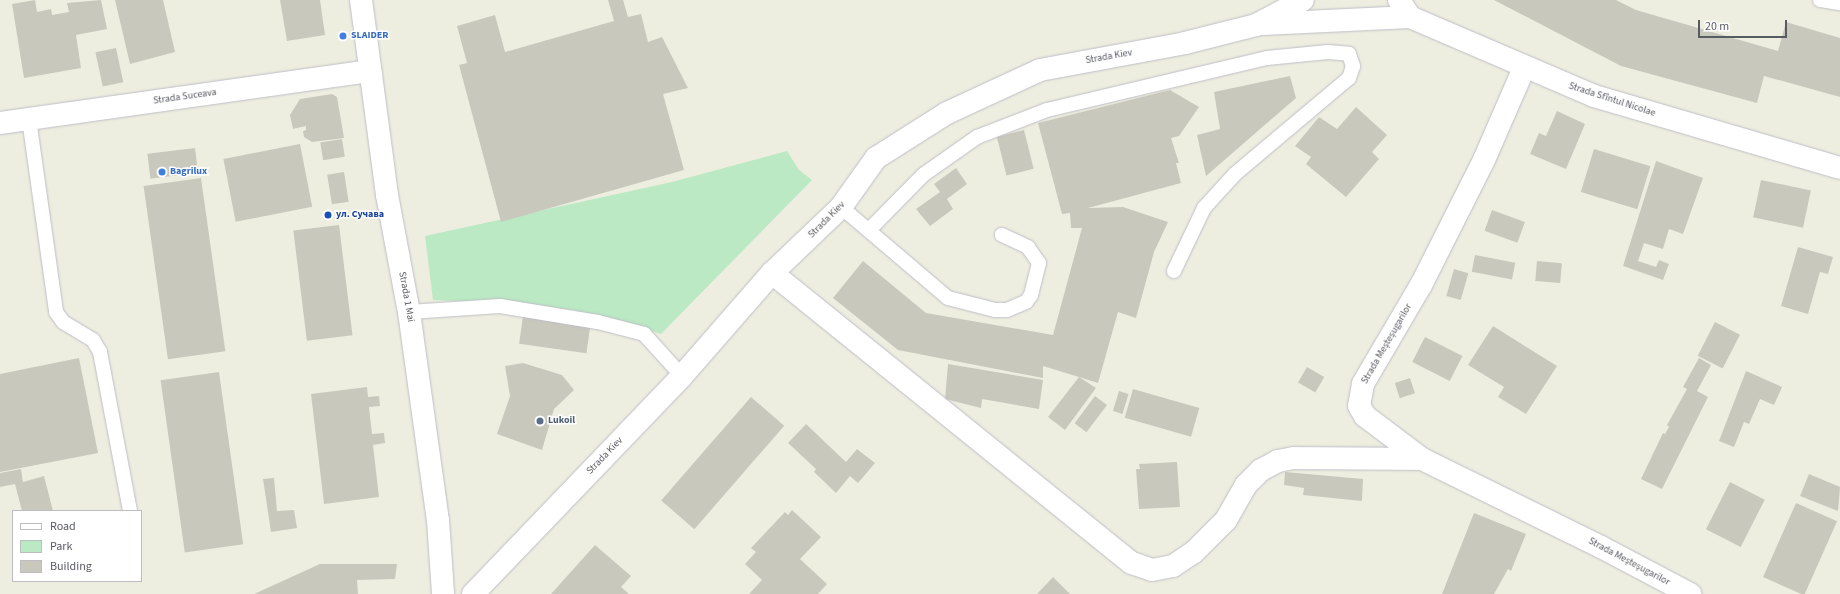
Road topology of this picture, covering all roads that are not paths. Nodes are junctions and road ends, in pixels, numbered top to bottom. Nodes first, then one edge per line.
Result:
1 (361, 0) edge
2 (1303, 0) edge
3 (1820, 0) edge
4 (1840, 2) edge
5 (1404, 8) edge
6 (1256, 25) junction
7 (1524, 68) junction
8 (370, 71) junction
9 (29, 119) junction
10 (0, 123) edge
11 (1840, 168) edge
12 (841, 207) junction
13 (869, 230) junction
14 (1002, 235) dead end
15 (1174, 271) dead end
16 (772, 273) junction
17 (409, 312) junction
18 (682, 376) junction
19 (1422, 460) junction
20 (130, 510) edge
21 (443, 594) edge
22 (473, 594) edge
23 (1690, 594) edge

1 - 8 street, Strada 1 Mai
2 - 6 street, Strada Kiev
3 - 4 lane
5 - 6 street
5 - 7 street, Strada Sfîntul Nicolae
6 - 12 street, Strada Kiev
7 - 11 street, Strada Sfîntul Nicolae
7 - 19 street, Strada Meșteșugarilor
8 - 9 street, Strada Suceava
8 - 17 street, Strada 1 Mai
9 - 10 street, Strada Suceava
9 - 20 lane
12 - 13 lane
12 - 16 street, Strada Kiev
13 - 14 lane
13 - 15 lane
16 - 18 street, Strada Kiev
16 - 19 street
17 - 18 lane
17 - 21 street, Strada 1 Mai
18 - 22 street, Strada Kiev
19 - 23 street, Strada Meșteșugarilor

